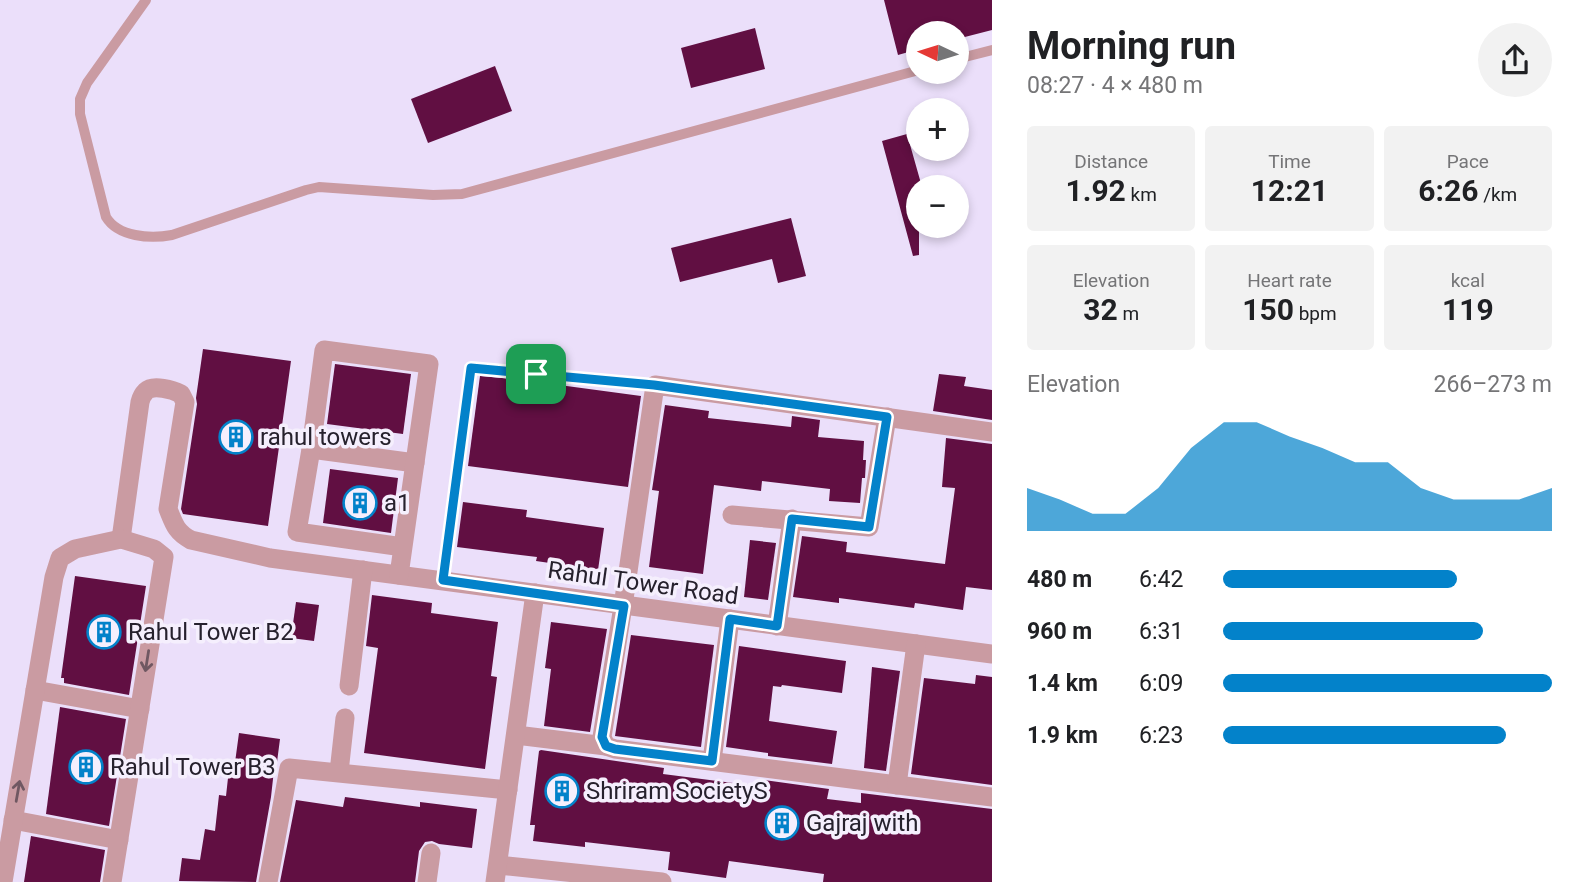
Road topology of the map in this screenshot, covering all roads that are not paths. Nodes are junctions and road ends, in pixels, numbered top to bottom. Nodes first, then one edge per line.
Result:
1 (146, 0) edge
2 (992, 50) edge
3 (970, 56) edge
4 (906, 74) edge
5 (654, 385) junction
6 (887, 417) junction
7 (992, 432) edge
8 (311, 449) junction
9 (415, 463) junction
10 (732, 515) dead end
11 (792, 519) junction
12 (121, 539) junction
13 (403, 547) junction
14 (363, 570) junction
15 (399, 575) junction
16 (443, 580) junction
17 (535, 593) junction
18 (624, 606) junction
19 (730, 619) junction
20 (777, 626) junction
21 (916, 644) junction
22 (992, 654) edge
23 (349, 686) dead end
24 (35, 690) junction
25 (140, 709) junction
26 (345, 718) dead end
27 (516, 736) junction
28 (606, 746) junction
29 (712, 761) junction
30 (339, 772) junction
31 (897, 785) junction
32 (508, 790) junction
33 (992, 797) edge
34 (13, 820) junction
35 (119, 840) junction
36 (431, 853) dead end
37 (496, 873) edge
38 (2, 882) edge
39 (112, 882) edge
40 (268, 882) edge
41 (427, 882) edge
42 (662, 882) edge

1 - 4 lane
2 - 3 lane
5 - 6 street
5 - 16 lane
5 - 18 street
6 - 7 street
6 - 11 street
8 - 9 street
8 - 9 street
8 - 13 street
9 - 13 street
10 - 11 street
11 - 20 street
12 - 14 street, Rahul Tower Road
12 - 24 street
12 -> 25 street
13 - 15 street
14 - 15 street, Rahul Tower Road
14 - 23 street
15 - 16 street, Rahul Tower Road
16 - 17 street, Rahul Tower Road
17 - 18 street, Rahul Tower Road
17 - 27 street
18 - 19 street, Rahul Tower Road
18 - 28 street
19 - 20 street, Rahul Tower Road
19 - 29 street
20 - 21 street, Rahul Tower Road
21 - 22 street, Rahul Tower Road
21 - 31 street
24 - 25 street
34 -> 24 street
25 - 35 street
26 - 30 street
27 - 28 street
27 - 32 street
28 - 29 street
29 - 31 street
30 - 32 street
30 - 40 street
31 - 33 street
32 - 37 street
34 - 35 street
34 - 38 street
35 - 39 street
36 - 41 street
37 - 42 street

